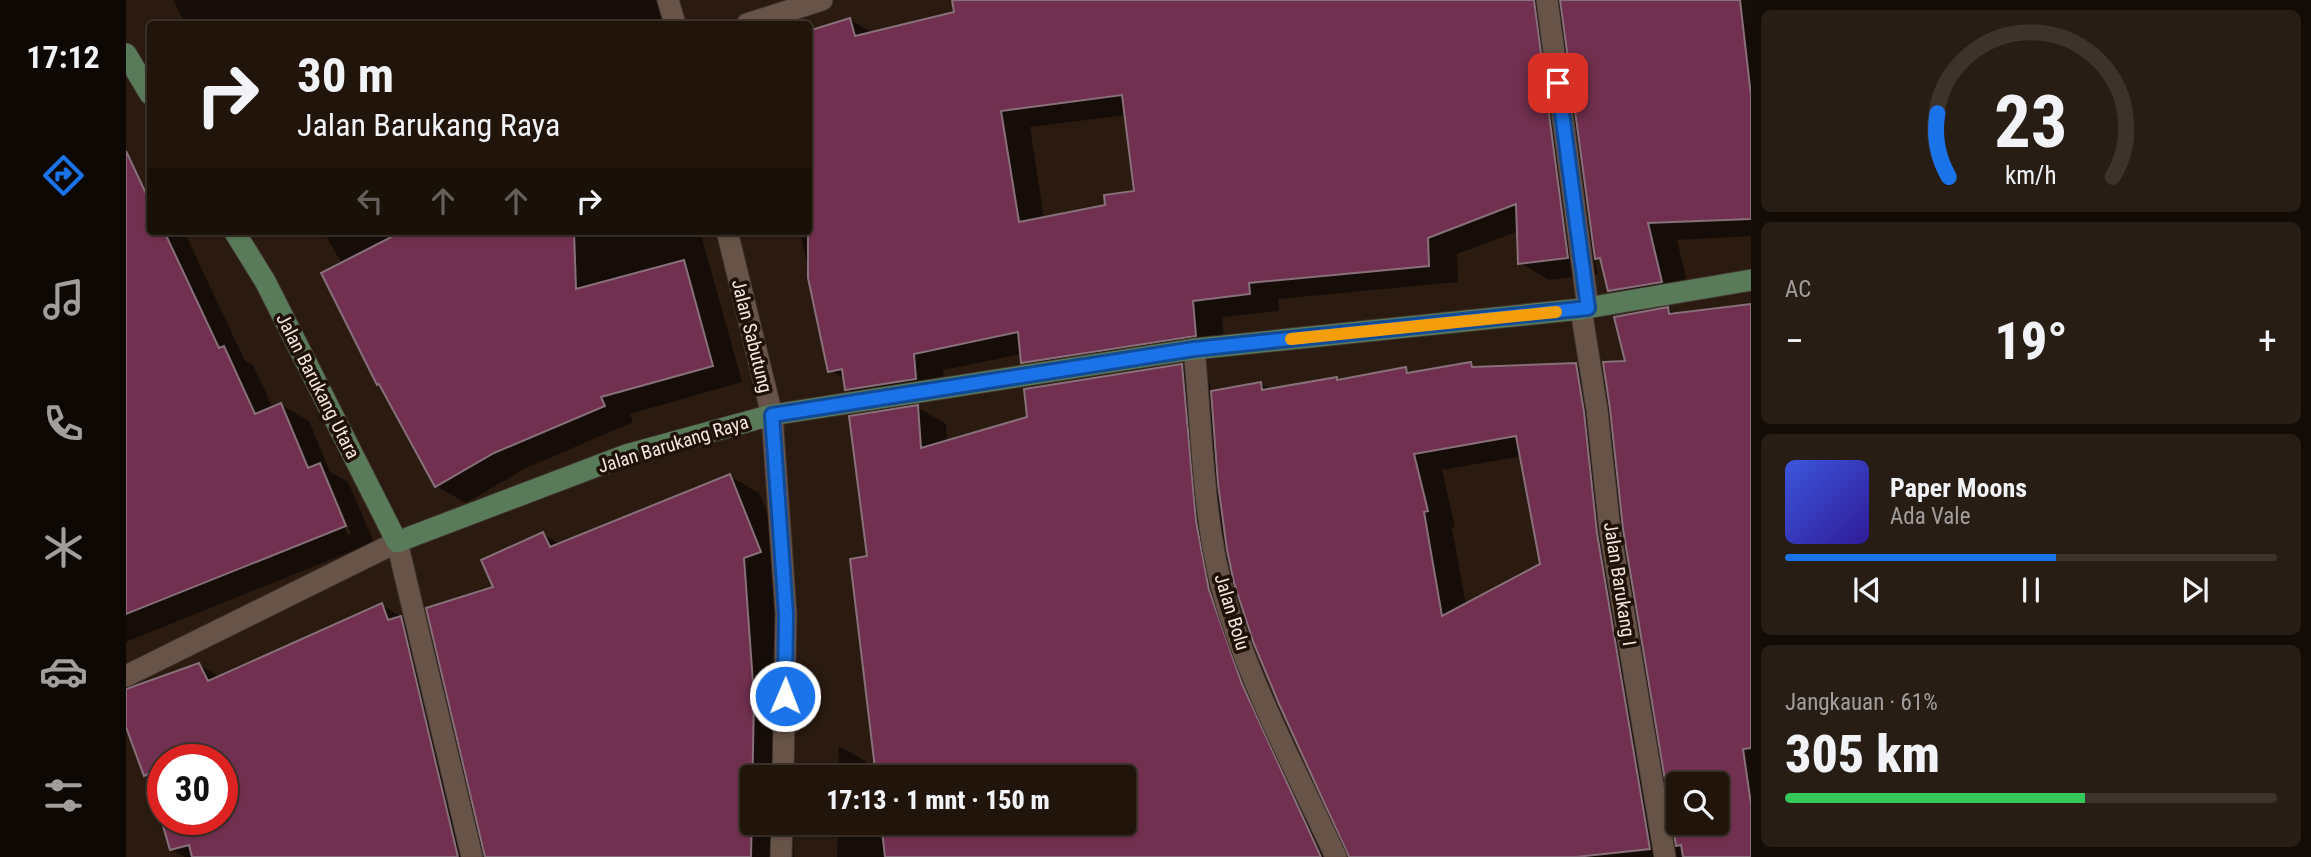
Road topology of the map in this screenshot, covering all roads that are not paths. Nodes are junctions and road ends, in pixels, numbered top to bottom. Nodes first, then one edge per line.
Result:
1 (668, 0) edge
2 (822, 0) edge
3 (1548, 0) edge
4 (674, 21) edge
5 (756, 21) edge
6 (126, 54) edge
7 (147, 89) edge
8 (236, 235) edge
9 (728, 235) edge
10 (1751, 280) edge
11 (1584, 309) junction
12 (1194, 349) junction
13 (772, 415) junction
14 (397, 542) junction
15 (126, 676) edge
16 (783, 765) edge
17 (782, 835) edge
18 (472, 857) edge
19 (781, 857) edge
20 (1336, 857) edge
21 (1665, 857) edge

1 - 4 street
2 - 5 street
3 - 11 street, Jalan Barukang I
6 - 7 street
8 - 14 street, Jalan Barukang Utara
9 - 13 street, Jalan Sabutung
10 - 11 street, Jalan Barukang Raya
11 - 12 street, Jalan Barukang Raya
11 - 21 street, Jalan Barukang I
12 - 13 street, Jalan Barukang Raya
12 - 20 street, Jalan Bolu
13 - 14 street, Jalan Barukang Raya
13 - 16 street, Jalan Sabutung
14 - 15 street
14 - 18 street
17 - 19 street

